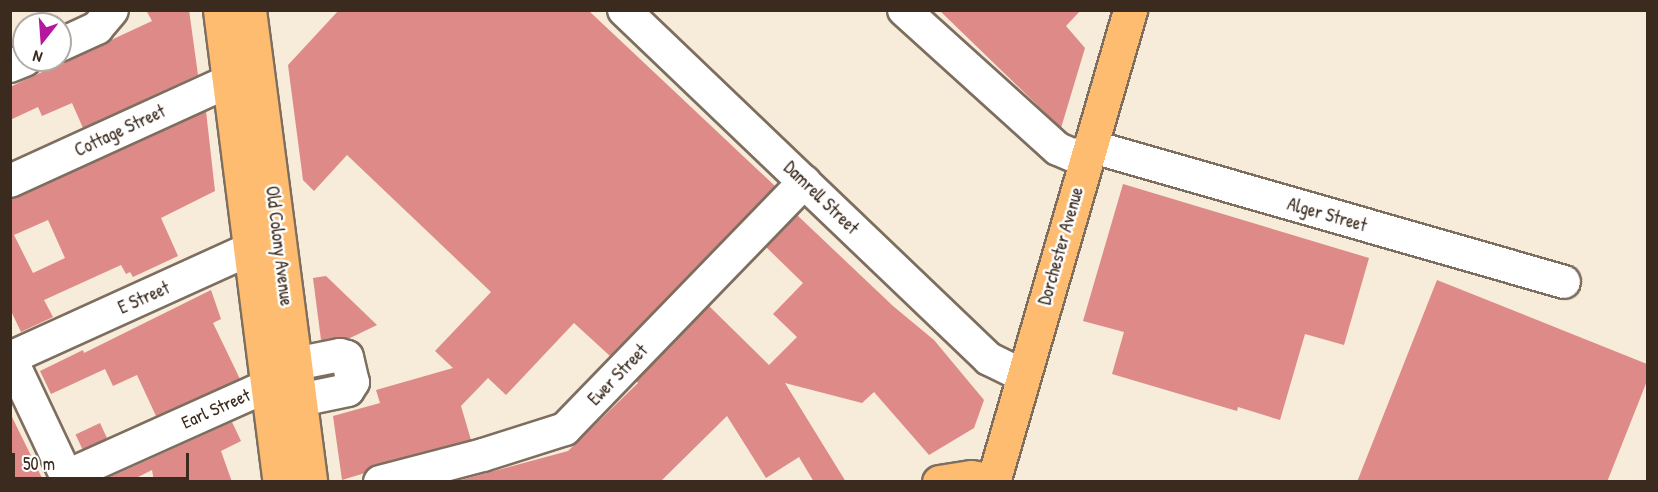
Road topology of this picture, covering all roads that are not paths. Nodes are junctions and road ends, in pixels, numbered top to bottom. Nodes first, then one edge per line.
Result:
1 (112, 10) edge
2 (220, 10) edge
3 (249, 10) edge
4 (624, 10) edge
5 (904, 10) edge
6 (1130, 10) edge
7 (72, 40) edge
8 (229, 81) junction
9 (1088, 153) junction
10 (10, 181) edge
11 (804, 182) junction
12 (265, 247) junction
13 (1564, 282) dead end
14 (11, 358) edge
15 (295, 364) junction
16 (1024, 376) junction
17 (267, 386) junction
18 (300, 400) junction
19 (68, 479) edge
20 (280, 482) edge
21 (310, 482) edge
22 (380, 482) edge
23 (939, 482) edge
24 (993, 482) edge

1 - 7 street
2 - 8 main road, Old Colony Avenue
3 - 12 main road, Old Colony Avenue
4 - 11 street, Damrell Street
5 - 9 street, Alger Street
6 - 9 main road, Dorchester Avenue
8 - 10 street, Cottage Street
8 - 12 main road, Old Colony Avenue
9 - 13 street, Alger Street
9 - 16 main road, Dorchester Avenue
11 - 16 street, Damrell Street
11 - 22 street, Ewer Street
12 - 14 street, E Street
12 - 15 main road, Old Colony Avenue
12 - 17 main road, Old Colony Avenue
14 - 19 street
15 - 18 main road, Old Colony Avenue
15 - 18 street
16 - 24 main road, Dorchester Avenue
17 - 19 street, Earl Street
17 - 20 main road, Old Colony Avenue
18 - 21 main road, Old Colony Avenue
23 - 24 main road

